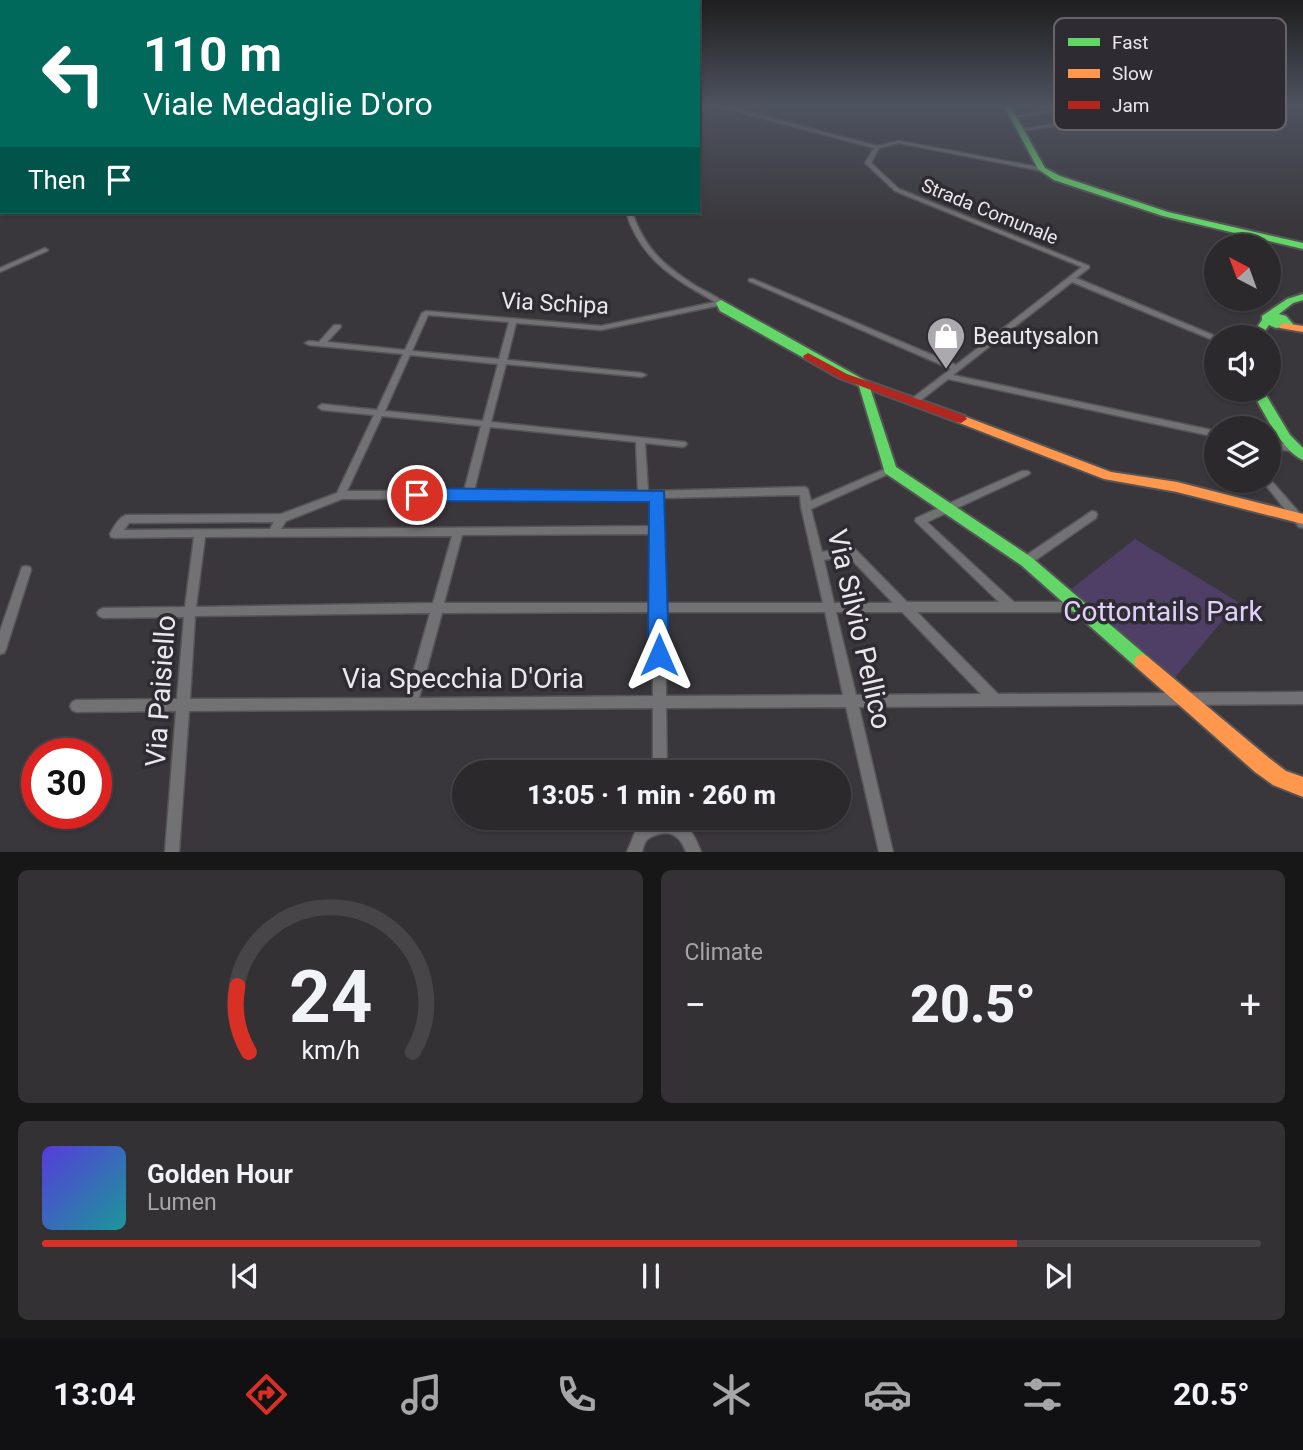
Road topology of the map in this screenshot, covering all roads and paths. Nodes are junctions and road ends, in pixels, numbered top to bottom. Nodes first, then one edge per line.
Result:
1 (877, 147) edge
2 (924, 147) edge
3 (1030, 147) edge
4 (1042, 169) junction
5 (629, 214) edge
6 (1303, 246) edge
7 (45, 250) dead end
8 (0, 270) edge
9 (1072, 279) junction
10 (751, 280) dead end
11 (1303, 297) edge
12 (721, 303) junction
13 (513, 321) junction
14 (1273, 322) edge
15 (337, 327) dead end
16 (1302, 329) edge
17 (1204, 333) edge
18 (309, 343) dead end
19 (321, 344) junction
20 (410, 352) junction
21 (502, 362) junction
22 (956, 368) junction
23 (642, 375) dead end
24 (945, 376) junction
25 (864, 384) junction
26 (913, 401) junction
27 (1264, 402) edge
28 (322, 407) dead end
29 (380, 413) junction
30 (486, 424) junction
31 (1204, 431) edge
32 (640, 440) junction
33 (682, 444) dead end
34 (1281, 447) edge
35 (1300, 453) edge
36 (890, 470) junction
37 (1025, 473) dead end
38 (1277, 493) edge
39 (341, 495) junction
40 (468, 495) junction
41 (643, 495) junction
42 (658, 495) junction
43 (806, 508) junction
44 (949, 510) junction
45 (1092, 515) dead end
46 (282, 518) junction
47 (1301, 521) edge
48 (658, 530) junction
49 (273, 533) junction
50 (458, 533) junction
51 (200, 534) junction
52 (818, 557) junction
53 (1026, 561) junction
54 (26, 570) dead end
55 (830, 607) junction
56 (907, 607) junction
57 (1082, 607) junction
58 (438, 608) junction
59 (1012, 608) junction
60 (659, 610) junction
61 (190, 612) junction
62 (103, 613) dead end
63 (0, 649) edge
64 (1182, 698) junction
65 (1303, 698) edge
66 (659, 701) junction
67 (996, 701) junction
68 (851, 702) junction
69 (411, 703) junction
70 (185, 705) junction
71 (76, 706) dead end
72 (660, 760) edge
73 (1303, 787) edge
74 (648, 830) edge
75 (683, 830) edge
76 (172, 852) edge
77 (634, 852) edge
78 (694, 852) edge
79 (886, 852) edge

1 - 9 street, Strada Comunale
2 - 4 street, Strada Comunale
3 - 4 street
4 - 6 street
5 - 12 street
7 - 8 street
9 - 17 street
9 - 22 street
10 - 22 street
11 - 14 street
12 - 13 street, Via Schipa
12 - 25 street
13 - 20 street, Via Schipa
13 - 21 street
14 - 16 street
15 - 19 street
18 - 19 street
19 - 20 street
20 - 21 street
20 - 29 street
21 - 23 street
21 - 30 street
22 - 24 street
24 - 26 street
24 - 31 street
25 - 26 street
25 - 36 street
26 - 47 street
27 - 35 street
28 - 29 street
29 - 30 street
29 - 39 street
30 - 32 street
30 - 40 street
32 - 33 street
32 - 41 street
34 - 35 street
36 - 43 street, Via Silvio Pellico
36 - 44 street
37 - 44 street
38 - 47 street
39 - 40 street
39 - 46 street
40 - 41 street
41 - 42 street
42 - 43 street
42 - 48 street
43 - 52 street, Via Silvio Pellico
44 - 53 street
44 - 59 street
45 - 53 street
46 - 49 street
46 - 51 street
48 - 50 street
48 - 60 street
49 - 50 street
49 - 51 street
50 - 58 street
51 - 61 street, Via Paisiello
52 - 55 street, Via Silvio Pellico
52 - 56 street
53 - 57 street
54 - 63 street
55 - 56 street
55 - 60 street
55 - 68 street, Via Silvio Pellico
56 - 59 street
56 - 67 street
57 - 59 street
57 - 64 street
58 - 60 street
58 - 61 street
58 - 69 street
60 - 66 street
61 - 62 street
61 - 70 street, Via Paisiello
64 - 65 street, Via Specchia D'Oria
64 - 67 street, Via Specchia D'Oria
64 - 73 street
66 - 68 street, Via Specchia D'Oria
66 - 69 street, Via Specchia D'Oria
66 - 72 street
67 - 68 street, Via Specchia D'Oria
68 - 79 street, Via Silvio Pellico
69 - 70 street, Via Specchia D'Oria
70 - 71 street, Via Specchia D'Oria
70 - 76 street, Via Paisiello
74 - 77 street
75 - 78 street

